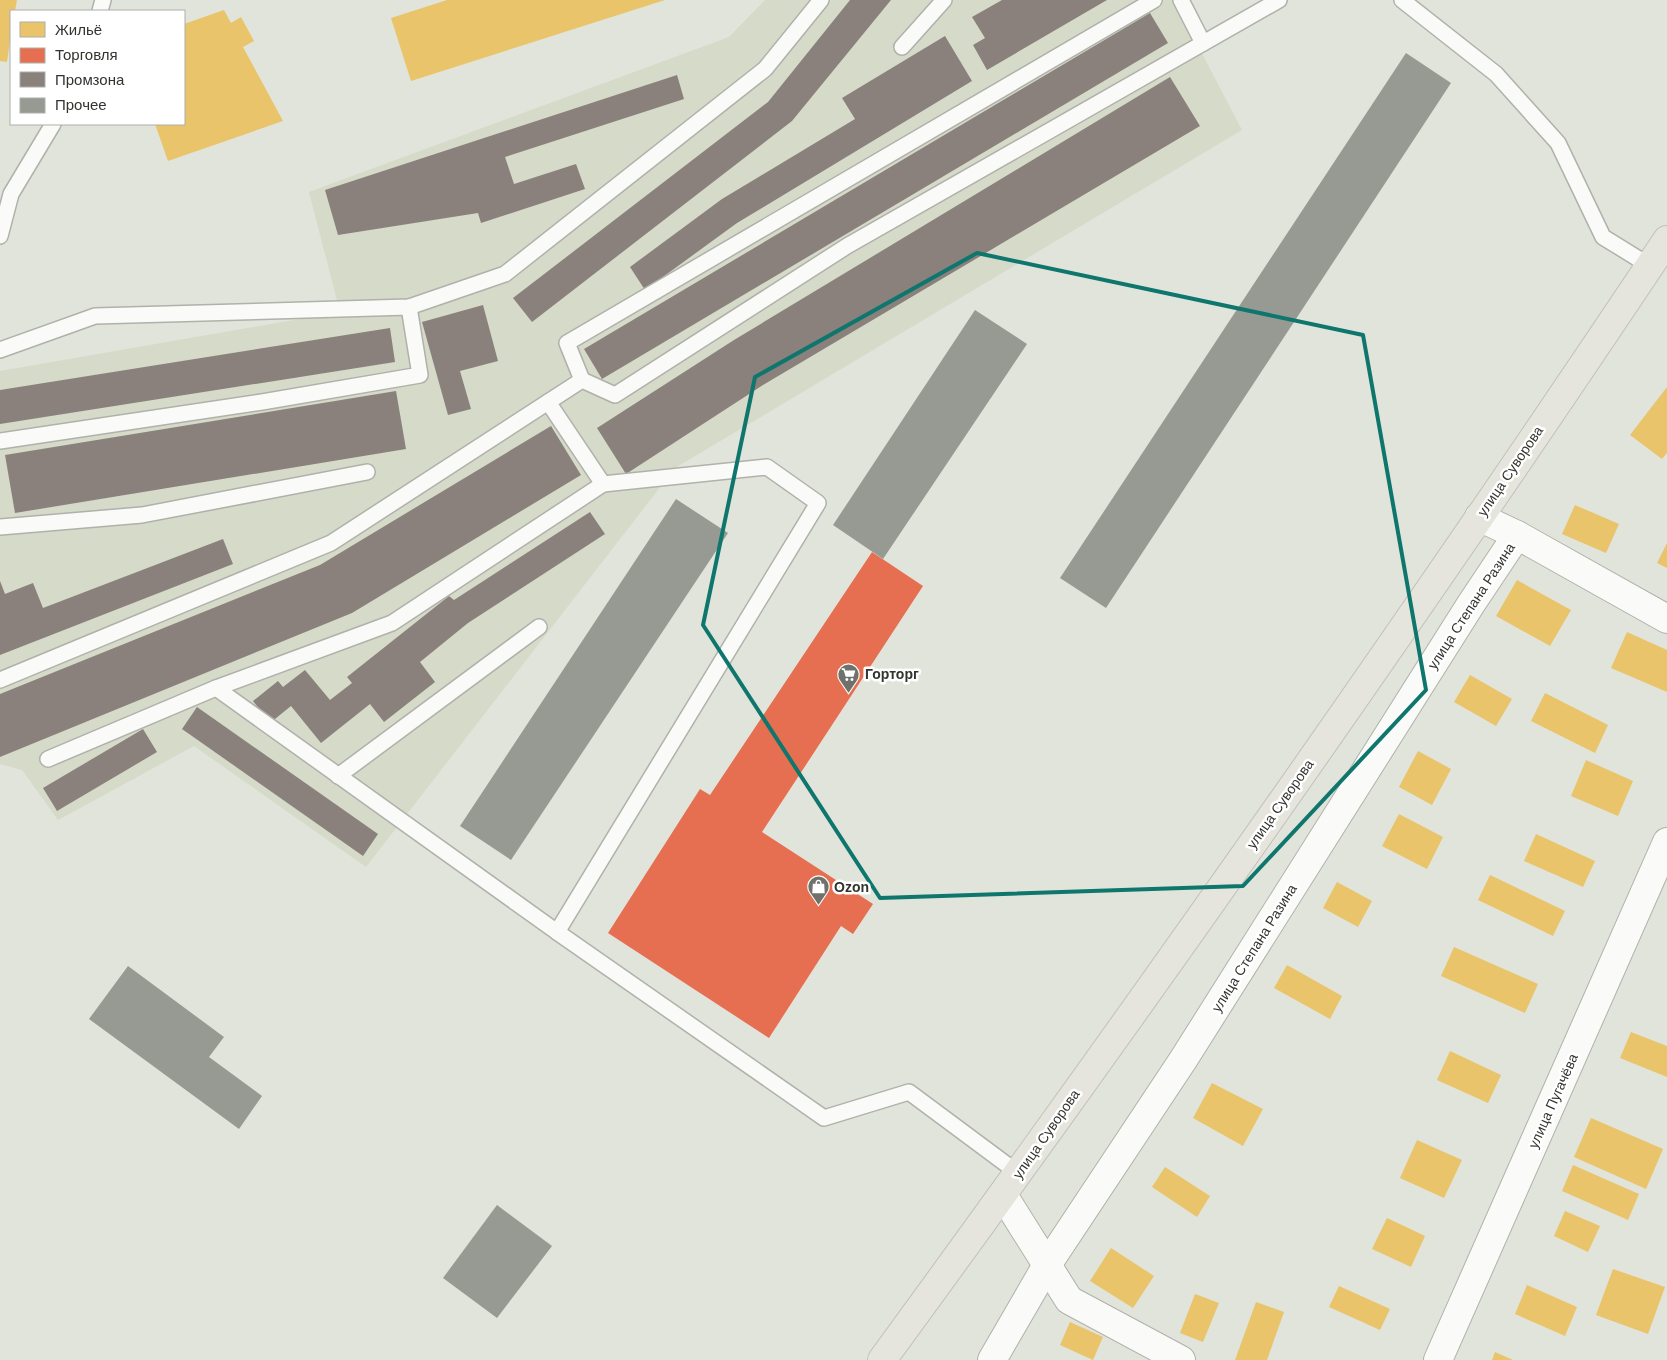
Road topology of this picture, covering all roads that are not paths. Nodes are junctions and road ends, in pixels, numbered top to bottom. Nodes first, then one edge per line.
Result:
1 (821, 0) edge
2 (944, 0) edge
3 (1154, 0) edge
4 (1181, 0) edge
5 (1279, 0) edge
6 (1402, 0) edge
7 (1203, 43) junction
8 (902, 47) dead end
9 (52, 125) edge
10 (6, 194) edge
11 (0, 236) edge
12 (1667, 240) edge
13 (1650, 266) junction
14 (409, 307) junction
15 (0, 350) edge
16 (582, 380) junction
17 (548, 402) junction
18 (0, 441) edge
19 (367, 472) dead end
20 (604, 484) junction
21 (1479, 517) junction
22 (0, 527) edge
23 (1516, 535) junction
24 (1667, 619) edge
25 (539, 627) dead end
26 (0, 680) edge
27 (216, 688) junction
28 (48, 759) dead end
29 (338, 776) junction
30 (1667, 842) edge
31 (557, 932) junction
32 (1010, 1184) junction
33 (1047, 1265) junction
34 (882, 1360) edge
35 (992, 1360) edge
36 (1181, 1360) edge
37 (1438, 1360) edge

1 - 14 lane
2 - 8 lane
3 - 16 lane
4 - 7 lane
5 - 7 lane
6 - 13 lane
7 - 16 lane
9 - 10 lane
10 - 11 lane
12 - 13 main road, улица Суворова
13 - 21 main road, улица Суворова
14 - 15 lane
14 - 18 lane
16 - 17 lane
17 - 20 lane
17 - 26 lane
19 - 22 lane
20 - 27 lane
20 - 31 lane
21 - 23 street
21 - 32 main road, улица Суворова
23 - 24 street
23 - 33 street, улица Степана Разина
25 - 29 lane
27 - 28 lane
27 - 29 lane
29 - 31 lane
30 - 37 street, улица Пугачёва
31 - 32 lane
32 - 33 street
32 - 34 main road, улица Суворова
33 - 35 street, улица Степана Разина
33 - 36 street

